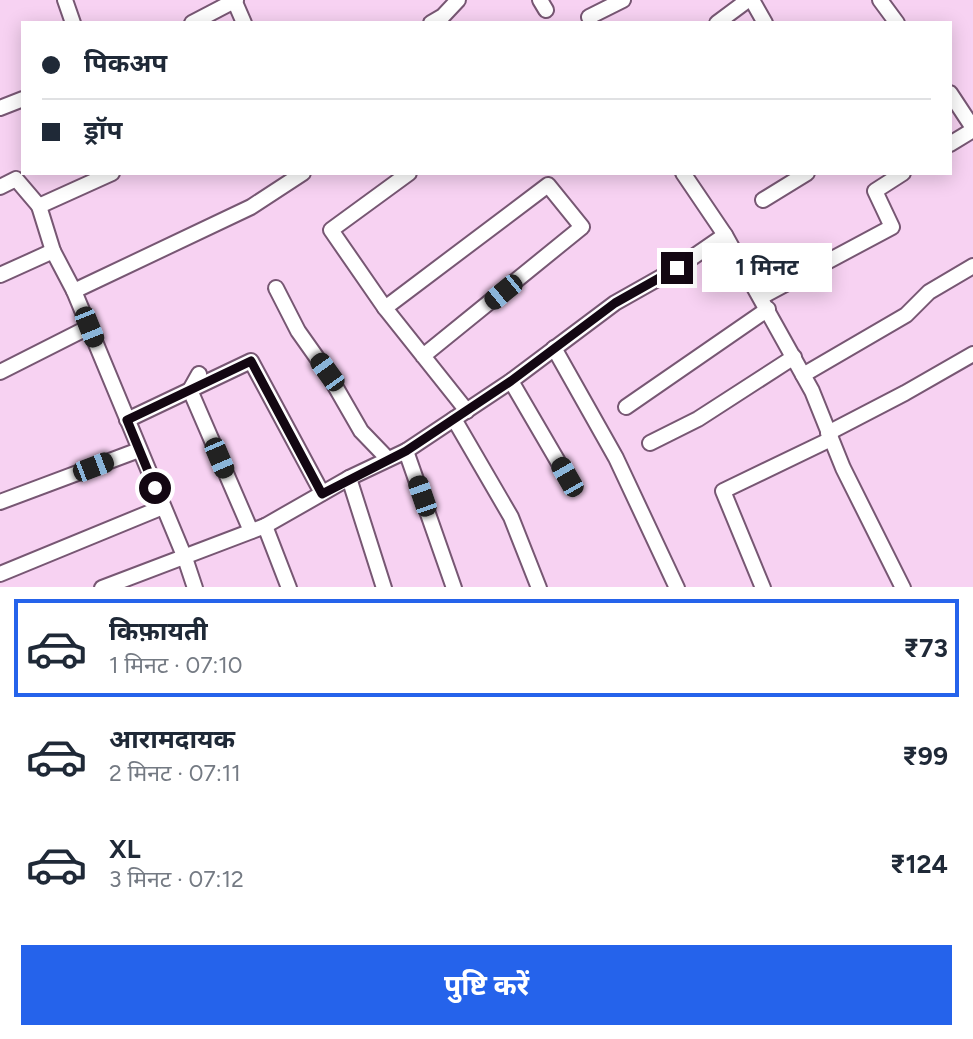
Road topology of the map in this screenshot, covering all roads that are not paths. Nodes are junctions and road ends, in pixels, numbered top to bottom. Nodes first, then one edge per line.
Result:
1 (65, 0) edge
2 (234, 0) edge
3 (458, 0) edge
4 (623, 0) edge
5 (750, 0) edge
6 (880, 0) edge
7 (72, 21) edge
8 (196, 21) edge
9 (243, 21) edge
10 (434, 21) edge
11 (588, 21) edge
12 (720, 21) edge
13 (764, 21) edge
14 (896, 21) edge
15 (952, 96) edge
16 (21, 100) edge
17 (0, 108) edge
18 (973, 129) edge
19 (952, 143) edge
20 (108, 175) edge
21 (300, 175) edge
22 (407, 175) edge
23 (684, 175) edge
24 (804, 175) edge
25 (900, 175) edge
26 (0, 187) edge
27 (763, 200) dead end
28 (39, 206) junction
29 (725, 235) junction
30 (53, 251) junction
31 (973, 265) edge
32 (0, 275) edge
33 (276, 288) dead end
34 (74, 291) junction
35 (765, 303) junction
36 (385, 309) junction
37 (89, 327) junction
38 (554, 348) junction
39 (973, 354) edge
40 (424, 356) junction
41 (794, 357) junction
42 (0, 372) edge
43 (200, 374) dead end
44 (803, 375) junction
45 (511, 381) junction
46 (190, 390) junction
47 (626, 407) dead end
48 (467, 411) junction
49 (454, 419) junction
50 (127, 420) junction
51 (830, 436) junction
52 (650, 443) dead end
53 (139, 450) junction
54 (406, 451) junction
55 (388, 459) junction
56 (567, 477) dead end
57 (349, 478) junction
58 (322, 494) junction
59 (0, 502) edge
60 (163, 507) junction
61 (258, 529) junction
62 (185, 558) junction
63 (0, 574) edge
64 (102, 587) edge
65 (195, 587) edge
66 (289, 587) edge
67 (384, 587) edge
68 (454, 587) edge
69 (539, 587) edge
70 (677, 587) edge
71 (763, 587) edge
72 (903, 587) edge

1 - 7 street
2 - 8 street
2 - 9 street
3 - 10 street
4 - 11 street
5 - 12 street
5 - 13 street
6 - 14 street
15 - 18 street
16 - 17 street
18 - 19 street
20 - 28 street
21 - 34 street
22 - 36 street
23 - 29 street
24 - 27 street
25 - 35 street
26 - 28 street
28 - 30 street
29 - 35 street
29 - 38 street
30 - 32 street
30 - 34 street
31 - 44 street
33 - 55 street
34 - 37 street
35 - 41 street
35 - 47 street
36 - 40 street
36 - 40 street
37 - 42 street
37 - 50 street
38 - 45 street
38 - 70 street
39 - 51 street
40 - 48 street
41 - 44 street
41 - 52 street
43 - 46 street
44 - 51 street
45 - 48 street
45 - 56 street
46 - 50 street
46 - 58 street
46 - 61 street
48 - 49 street
49 - 54 street
49 - 69 street
50 - 53 street
51 - 71 street
51 - 72 street
53 - 59 street
53 - 60 street
54 - 55 street
54 - 68 street
55 - 57 street
57 - 58 street
57 - 67 street
58 - 61 street
60 - 62 street
60 - 63 street
61 - 62 street
61 - 66 street
62 - 64 street
62 - 65 street

